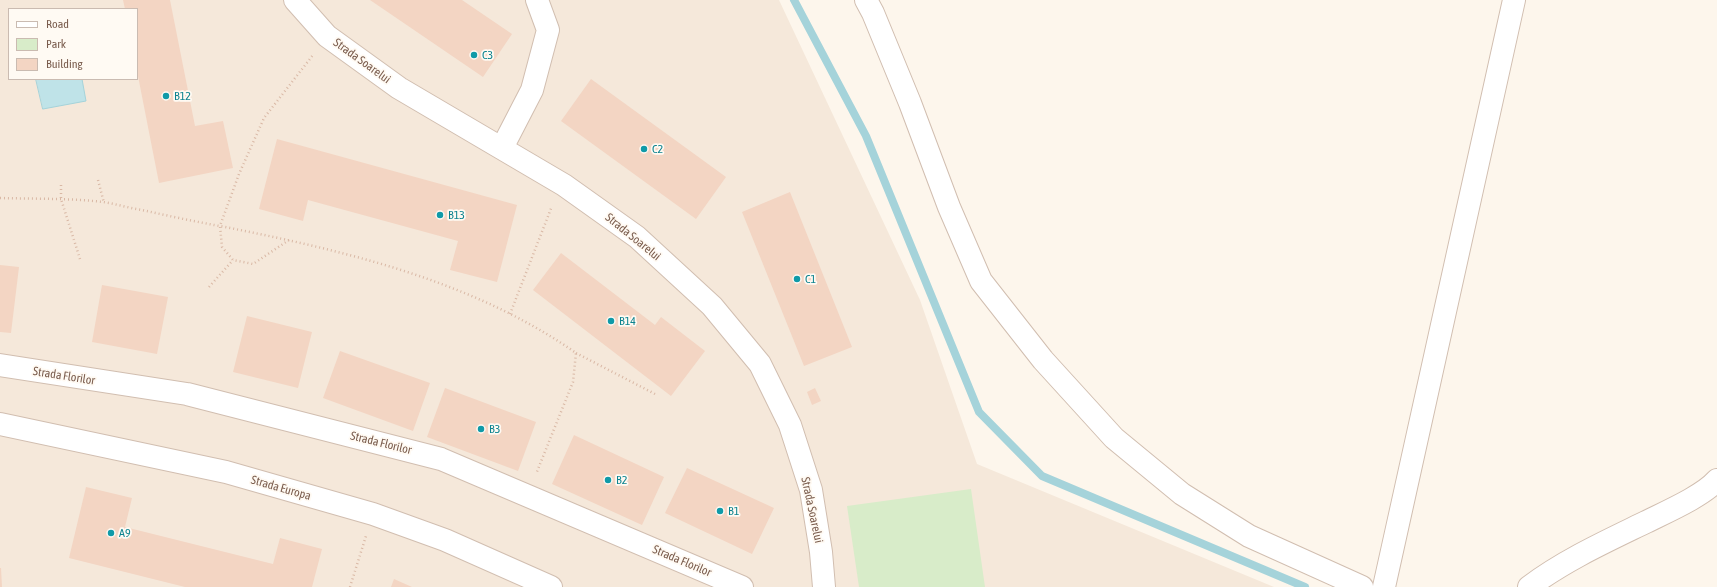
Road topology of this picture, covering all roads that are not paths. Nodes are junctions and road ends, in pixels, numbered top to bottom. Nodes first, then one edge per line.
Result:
1 (295, 0) edge
2 (537, 0) edge
3 (866, 0) edge
4 (1514, 0) edge
5 (502, 148) junction
6 (0, 365) edge
7 (0, 424) edge
8 (1717, 480) edge
9 (551, 587) edge
10 (742, 587) edge
11 (824, 587) edge
12 (1362, 587) edge
13 (1384, 587) edge
14 (1529, 587) edge

1 - 5 street, Strada Soarelui
2 - 5 street
3 - 12 street
4 - 13 street
5 - 11 street, Strada Soarelui
6 - 10 street, Strada Florilor
7 - 9 street, Strada Europa
8 - 14 street

